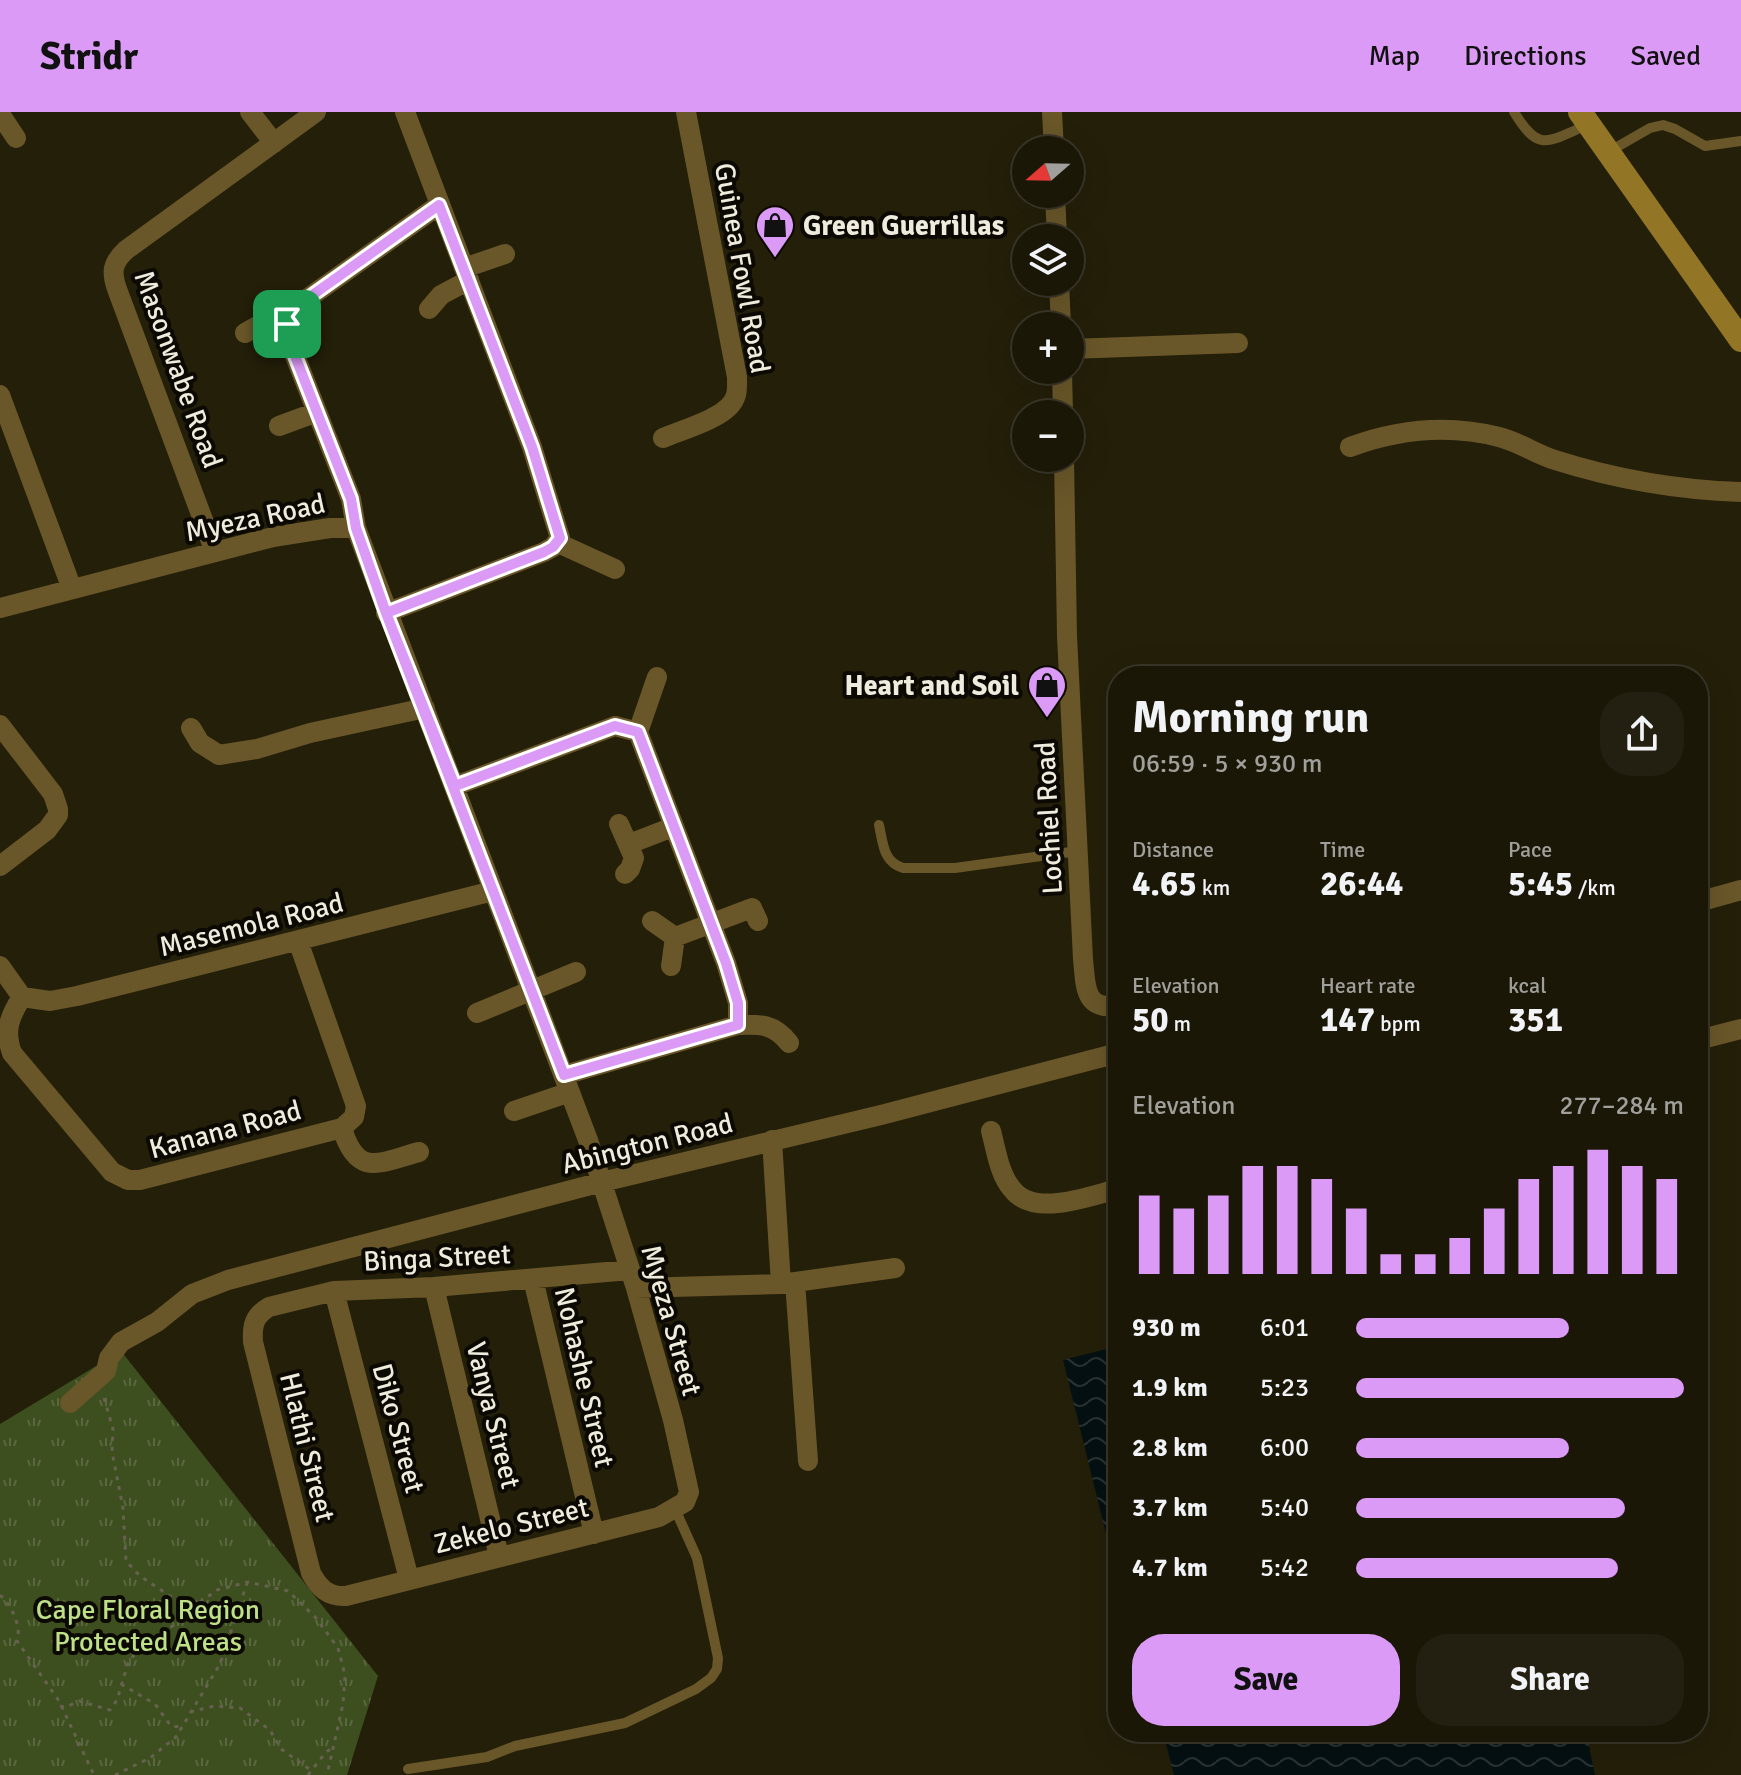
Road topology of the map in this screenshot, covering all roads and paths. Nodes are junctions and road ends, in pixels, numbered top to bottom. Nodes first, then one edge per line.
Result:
1 (250, 112) edge
2 (316, 112) edge
3 (405, 112) edge
4 (686, 112) edge
5 (1052, 112) edge
6 (1514, 112) edge
7 (0, 114) edge
8 (1584, 118) edge
9 (1053, 136) edge
10 (16, 138) dead end
11 (1741, 141) edge
12 (274, 143) junction
13 (1608, 152) junction
14 (439, 205) junction
15 (505, 254) dead end
16 (466, 274) junction
17 (429, 309) dead end
18 (290, 314) junction
19 (245, 333) dead end
20 (1741, 340) edge
21 (1238, 343) dead end
22 (1084, 348) edge
23 (0, 395) edge
24 (317, 412) junction
25 (279, 426) dead end
26 (663, 438) dead end
27 (1350, 447) dead end
28 (1064, 472) edge
29 (1741, 492) edge
30 (356, 528) junction
31 (558, 543) junction
32 (215, 552) junction
33 (615, 569) dead end
34 (72, 589) junction
35 (0, 608) edge
36 (386, 613) junction
37 (657, 677) dead end
38 (425, 708) junction
39 (0, 725) edge
40 (191, 728) dead end
41 (638, 732) junction
42 (455, 786) junction
43 (619, 824) dead end
44 (879, 825) dead end
45 (673, 827) junction
46 (629, 844) junction
47 (1078, 851) junction
48 (0, 866) edge
49 (625, 874) dead end
50 (1741, 890) edge
51 (493, 891) junction
52 (1708, 899) edge
53 (753, 909) dead end
54 (652, 921) dead end
55 (711, 924) junction
56 (675, 937) junction
57 (298, 941) junction
58 (0, 966) edge
59 (671, 966) dead end
60 (576, 972) dead end
61 (532, 991) junction
62 (22, 997) junction
63 (1108, 1006) edge
64 (477, 1013) dead end
65 (738, 1025) junction
66 (1741, 1029) edge
67 (1708, 1037) edge
68 (789, 1043) dead end
69 (1108, 1056) edge
70 (6, 1058) edge
71 (567, 1084) junction
72 (514, 1111) dead end
73 (342, 1128) junction
74 (991, 1131) dead end
75 (772, 1140) junction
76 (419, 1152) dead end
77 (602, 1182) junction
78 (1108, 1191) edge
79 (895, 1268) dead end
80 (533, 1279) junction
81 (633, 1279) junction
82 (788, 1283) junction
83 (434, 1287) junction
84 (334, 1291) junction
85 (254, 1320) joint
86 (98, 1380) junction
87 (70, 1403) dead end
88 (808, 1461) dead end
89 (675, 1509) junction
90 (594, 1534) junction
91 (499, 1556) junction
92 (409, 1579) junction
93 (248, 1582) junction
94 (319, 1587) joint
95 (0, 1595) edge
96 (194, 1606) junction
97 (121, 1684) junction
98 (60, 1706) junction
99 (190, 1712) junction
100 (183, 1727) junction
101 (334, 1747) junction
102 (408, 1769) dead end
103 (312, 1771) junction
104 (94, 1775) edge
105 (115, 1775) edge
106 (308, 1775) edge
107 (327, 1775) edge

1 - 12 street
2 - 12 street, Masonwabe Road
3 - 14 street
4 - 26 street, Guinea Fowl Road
5 - 9 street
6 - 8 lane
7 - 10 street
8 - 13 main road
11 - 13 lane
12 - 32 street, Masonwabe Road
13 - 20 main road
14 - 16 street
14 - 18 street
15 - 16 street
16 - 17 street
16 - 31 street
18 - 19 street
18 - 24 street
21 - 22 street
23 - 34 street
24 - 25 street
24 - 30 street
27 - 29 street
28 - 47 street, Lochiel Road
30 - 32 street, Myeza Road
30 - 36 street, Myeza Road
31 - 33 street
31 - 36 street
32 - 34 street, Myeza Road
34 - 35 street, Myeza Road
36 - 38 street, Myeza Road
37 - 41 street
38 - 40 street
38 - 42 street, Myeza Road
39 - 48 street
41 - 42 street
41 - 45 street
42 - 51 street, Myeza Road
43 - 46 street
44 - 47 lane
45 - 46 street
45 - 55 street
46 - 49 street
47 - 63 street, Lochiel Road
50 - 52 street
51 - 57 street, Masemola Road
51 - 61 street, Myeza Road
53 - 55 street
54 - 56 street
55 - 56 street
55 - 65 street
56 - 59 street
57 - 62 street, Masemola Road
57 - 73 street, Kanana Road
58 - 62 street
60 - 61 street
61 - 64 street
61 - 71 street, Myeza Road
62 - 70 street, Kanana Road
65 - 68 street
65 - 71 street
66 - 67 street
69 - 75 street, Abington Road
70 - 73 street, Kanana Road
71 - 72 street
71 - 77 street, Myeza Road
73 - 76 street, Kanana Road
74 - 78 street
75 - 77 street, Abington Road
75 - 82 street
77 - 81 street, Myeza Street
77 - 86 street, Abington Road
79 - 82 street, Binga Street
80 - 81 street, Binga Street
80 - 83 street, Binga Street
80 - 90 street, Nohashe Street
81 - 82 street, Binga Street
81 - 89 street, Myeza Street
82 - 88 street
83 - 84 street, Binga Street
83 - 91 street, Vanya Street
84 - 85 street, Binga Street
84 - 92 street, Diko Street
85 - 94 street, Hlathi Street
86 - 87 street
86 - 96 path
89 - 90 street, Zekelo Street
89 - 102 lane
90 - 91 street, Zekelo Street
91 - 92 street, Zekelo Street
92 - 94 street, Zekelo Street
93 - 96 path
93 - 99 path
93 - 101 path
95 - 98 path
96 - 97 path
97 - 98 path
97 - 100 path
98 - 104 path
99 - 100 path
99 - 103 path
100 - 105 path
101 - 103 path
101 - 107 path
103 - 106 path

